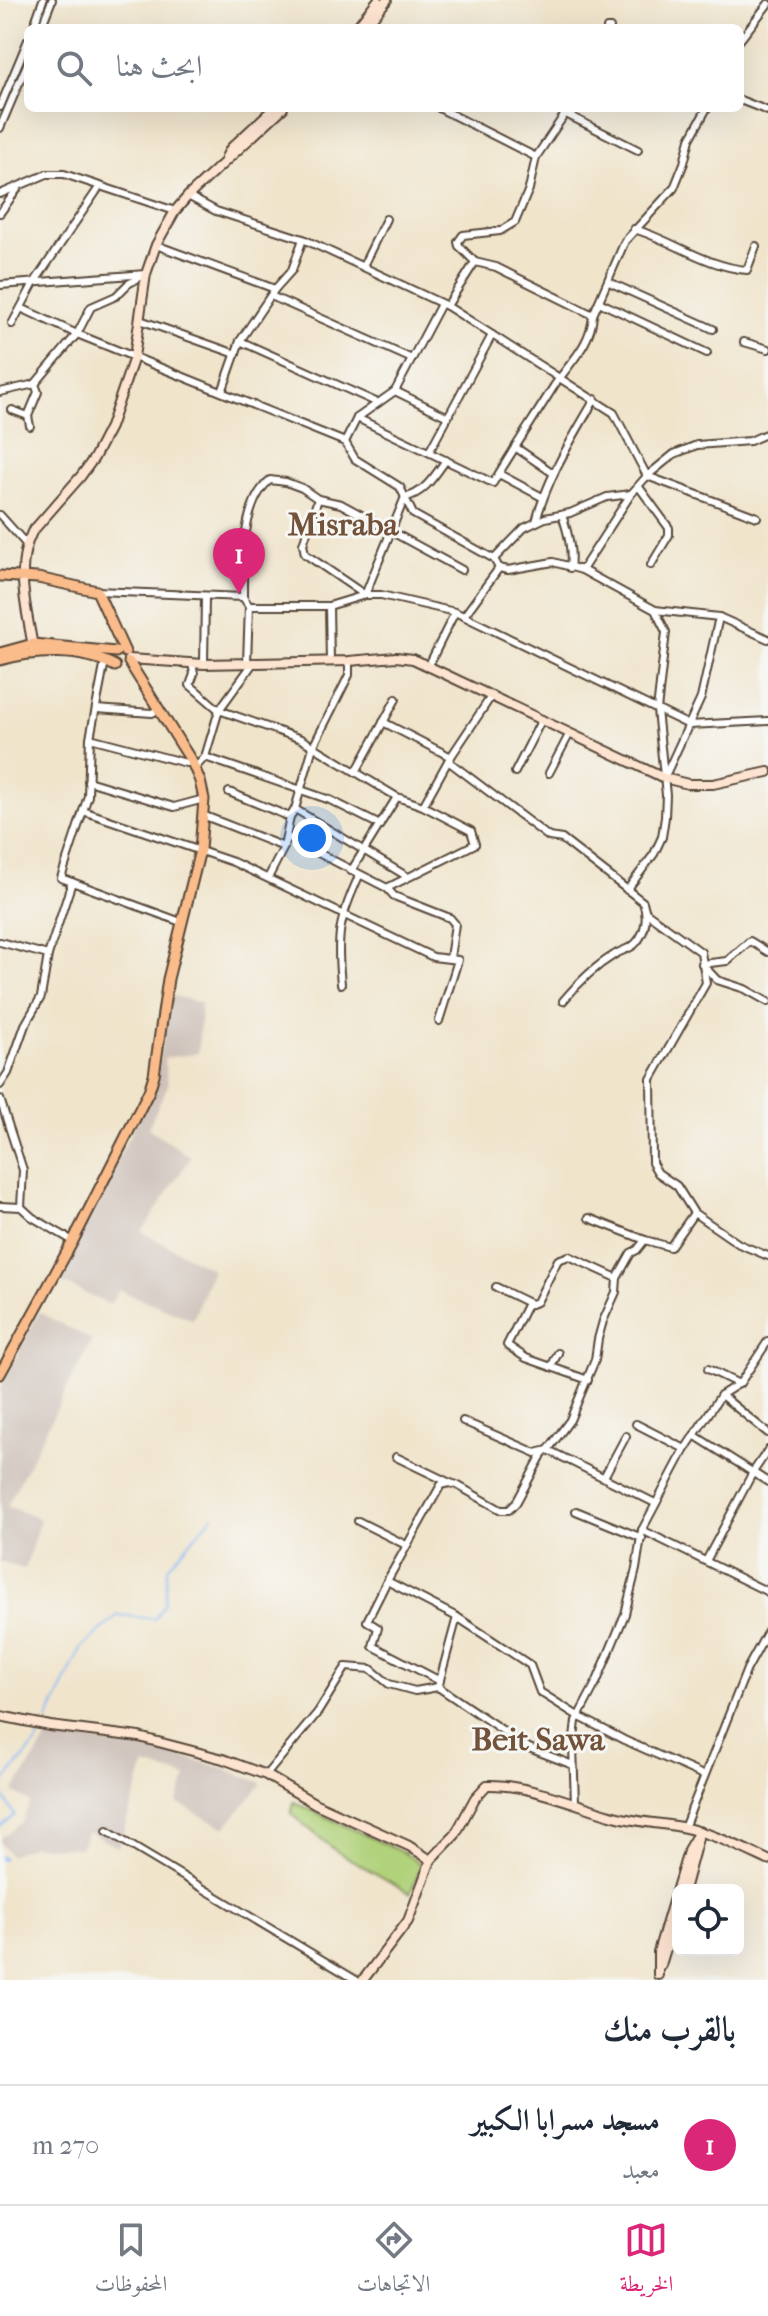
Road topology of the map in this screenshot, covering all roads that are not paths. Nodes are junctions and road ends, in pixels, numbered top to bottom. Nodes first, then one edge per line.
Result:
1 (43, 0) edge
2 (52, 0) edge
3 (378, 0) edge
4 (387, 0) edge
5 (768, 4) edge
6 (37, 24) edge
7 (38, 24) edge
8 (359, 24) edge
9 (367, 24) edge
10 (744, 35) edge
11 (24, 50) edge
12 (24, 71) edge
13 (744, 102) edge
14 (0, 107) edge
15 (768, 111) edge
16 (270, 112) edge
17 (278, 112) edge
18 (447, 112) edge
19 (567, 112) edge
20 (570, 112) edge
21 (705, 112) edge
22 (0, 128) edge
23 (638, 150) dead end
24 (536, 157) junction
25 (223, 161) junction
26 (100, 186) junction
27 (18, 188) junction
28 (0, 194) edge
29 (188, 196) junction
30 (175, 211) junction
31 (0, 213) edge
32 (386, 219) dead end
33 (634, 229) junction
34 (303, 239) junction
35 (156, 245) junction
36 (756, 246) dead end
37 (475, 262) junction
38 (363, 266) junction
39 (146, 274) junction
40 (609, 282) junction
41 (34, 283) junction
42 (0, 285) edge
43 (275, 289) junction
44 (271, 296) junction
45 (599, 302) junction
46 (444, 305) junction
47 (21, 308) junction
48 (593, 315) junction
49 (140, 320) junction
50 (12, 324) dead end
51 (713, 329) dead end
52 (77, 334) junction
53 (492, 335) junction
54 (240, 341) junction
55 (744, 342) dead end
56 (768, 349) edge
57 (707, 353) dead end
58 (236, 354) junction
59 (134, 357) junction
60 (412, 359) junction
61 (560, 377) junction
62 (35, 384) junction
63 (395, 391) junction
64 (0, 392) edge
65 (222, 392) junction
66 (595, 399) junction
67 (378, 403) junction
68 (12, 410) dead end
69 (28, 416) junction
70 (448, 417) junction
71 (357, 418) junction
72 (30, 426) dead end
73 (768, 433) edge
74 (345, 442) junction
75 (515, 447) junction
76 (429, 452) junction
77 (446, 460) junction
78 (553, 473) junction
79 (499, 474) junction
80 (647, 476) junction
81 (639, 487) junction
82 (631, 494) junction
83 (405, 497) junction
84 (542, 497) junction
85 (318, 499) junction
86 (0, 515) edge
87 (562, 515) junction
88 (757, 517) dead end
89 (536, 522) junction
90 (391, 531) junction
91 (26, 544) junction
92 (494, 559) junction
93 (651, 565) dead end
94 (499, 568) junction
95 (570, 568) junction
96 (462, 570) dead end
97 (582, 570) junction
98 (0, 576) edge
99 (23, 576) junction
100 (97, 591) junction
101 (365, 595) junction
102 (205, 597) junction
103 (243, 597) junction
104 (249, 606) junction
105 (329, 606) junction
106 (655, 610) junction
107 (455, 612) junction
108 (464, 616) junction
109 (719, 617) junction
110 (768, 639) edge
111 (34, 648) junction
112 (0, 653) edge
113 (125, 656) junction
114 (0, 660) edge
115 (330, 661) junction
116 (349, 661) junction
117 (250, 662) junction
118 (110, 663) junction
119 (192, 663) junction
120 (204, 664) junction
121 (429, 665) junction
122 (492, 695) junction
123 (396, 699) dead end
124 (96, 709) junction
125 (160, 709) junction
126 (219, 710) junction
127 (657, 710) junction
128 (542, 719) junction
129 (768, 721) edge
130 (383, 722) junction
131 (689, 725) junction
132 (570, 733) junction
133 (90, 738) junction
134 (313, 747) junction
135 (205, 757) junction
136 (449, 759) junction
137 (193, 765) junction
138 (356, 772) junction
139 (515, 772) dead end
140 (768, 772) edge
141 (549, 773) dead end
142 (664, 778) junction
143 (88, 781) junction
144 (301, 789) junction
145 (229, 792) dead end
146 (397, 797) junction
147 (204, 799) junction
148 (423, 806) junction
149 (295, 809) junction
150 (83, 811) junction
151 (205, 816) junction
152 (290, 817) junction
153 (380, 825) junction
154 (287, 837) junction
155 (284, 847) junction
156 (200, 850) junction
157 (365, 850) junction
158 (351, 871) junction
159 (359, 876) junction
160 (408, 877) junction
161 (268, 878) junction
162 (72, 882) junction
163 (387, 888) junction
164 (627, 890) junction
165 (647, 913) junction
166 (342, 914) junction
167 (181, 922) junction
168 (0, 942) edge
169 (768, 952) edge
170 (48, 955) junction
171 (450, 958) junction
172 (702, 964) junction
173 (341, 984) dead end
174 (563, 1001) dead end
175 (768, 1002) edge
176 (439, 1021) dead end
177 (0, 1085) edge
178 (0, 1099) edge
179 (0, 1206) edge
180 (21, 1207) junction
181 (694, 1213) junction
182 (589, 1218) dead end
183 (645, 1240) junction
184 (73, 1241) junction
185 (768, 1256) edge
186 (617, 1278) junction
187 (496, 1287) dead end
188 (531, 1304) junction
189 (768, 1341) edge
190 (558, 1353) dead end
191 (551, 1367) junction
192 (708, 1369) dead end
193 (0, 1374) edge
194 (588, 1380) junction
195 (739, 1384) junction
196 (721, 1395) junction
197 (463, 1421) dead end
198 (636, 1424) dead end
199 (768, 1433) edge
200 (694, 1435) junction
201 (626, 1436) dead end
202 (685, 1449) junction
203 (768, 1450) edge
204 (546, 1451) junction
205 (396, 1457) dead end
206 (753, 1472) junction
207 (604, 1477) junction
208 (768, 1482) edge
209 (450, 1483) junction
210 (655, 1503) junction
211 (576, 1511) dead end
212 (358, 1521) dead end
213 (642, 1534) junction
214 (406, 1545) junction
215 (706, 1561) junction
216 (387, 1581) junction
217 (768, 1592) edge
218 (457, 1617) junction
219 (768, 1631) edge
220 (439, 1684) junction
221 (0, 1716) edge
222 (578, 1716) junction
223 (573, 1765) junction
224 (266, 1775) junction
225 (703, 1775) junction
226 (575, 1803) junction
227 (684, 1828) junction
228 (107, 1831) dead end
229 (698, 1833) junction
230 (431, 1860) junction
231 (768, 1860) edge
232 (685, 1884) edge
233 (672, 1930) edge
234 (658, 1978) edge
235 (356, 1980) edge
236 (363, 1980) edge

1 - 6 street
2 - 7 street
3 - 8 street
4 - 9 street
5 - 10 street
11 - 14 street
12 - 22 street
13 - 15 street
16 - 25 street
17 - 25 street
18 - 24 street
19 - 24 street
20 - 23 street
21 - 33 street
24 - 37 street
25 - 29 street
26 - 27 street
26 - 30 street
26 - 41 street
27 - 28 street
27 - 31 street
29 - 30 street
29 - 34 street
30 - 35 street
32 - 38 street
33 - 36 street
33 - 40 street
34 - 38 street
34 - 43 street
35 - 39 street
35 - 43 street
37 - 46 street
37 - 48 street
38 - 46 street
39 - 41 street
39 - 49 street
39 - 52 street
40 - 45 street
40 - 51 street
41 - 42 street
41 - 47 street
43 - 44 street
44 - 54 street
44 - 60 street
45 - 48 street
45 - 57 street
46 - 53 street
46 - 60 street
47 - 50 street
47 - 52 street
48 - 61 street
49 - 58 street
49 - 59 street
52 - 59 street
52 - 62 street
53 - 61 street
53 - 70 street
54 - 58 street
54 - 67 street
55 - 56 street
58 - 65 street
59 - 65 street
59 - 91 street
60 - 63 street
61 - 66 street
61 - 75 street
62 - 64 street
62 - 69 street
63 - 67 street
63 - 70 street
65 - 74 street
66 - 78 street
66 - 80 street
67 - 71 street
68 - 69 street
69 - 72 street
70 - 76 street
71 - 74 street
71 - 76 street
73 - 80 street
74 - 83 street
75 - 78 street
75 - 79 street
76 - 77 street
77 - 79 street
77 - 83 street
78 - 84 street
79 - 84 street
80 - 81 street
80 - 88 street
81 - 82 street
81 - 93 street
82 - 87 street
82 - 97 street
83 - 90 street
83 - 92 street
84 - 89 street
85 - 90 street
85 - 101 street
85 - 103 street
86 - 91 street
87 - 89 street
87 - 95 street
89 - 92 street
90 - 96 street
90 - 101 street
91 - 99 street
92 - 94 street
94 - 95 street
94 - 108 street
95 - 97 street
97 - 106 street
98 - 99 main road
99 - 100 main road
99 - 111 street
100 - 102 street
100 - 113 main road
101 - 105 street
101 - 107 street
102 - 103 street
102 - 120 street
103 - 104 street
104 - 105 street
104 - 117 street
105 - 115 street
106 - 109 street
106 - 127 street
107 - 108 street
107 - 121 street
108 - 127 street
109 - 110 street
109 - 131 street
111 - 112 main road
111 - 113 main road
111 - 114 main road
111 - 118 main road
113 - 118 main road
113 - 118 main road
113 - 119 street
113 - 125 main road
115 - 116 street
115 - 117 street
116 - 121 street
116 - 134 street
117 - 120 street
117 - 126 street
118 - 124 street
119 - 120 street
119 - 126 street
121 - 122 street
122 - 128 street
122 - 136 street
123 - 130 street
124 - 125 street
124 - 133 street
125 - 137 main road
126 - 134 street
126 - 135 street
127 - 131 street
127 - 142 street
128 - 132 street
128 - 139 street
129 - 131 street
130 - 136 street
130 - 138 street
131 - 142 street
132 - 141 street
132 - 142 street
133 - 137 street
133 - 143 street
134 - 138 street
134 - 144 street
135 - 137 street
135 - 144 street
136 - 148 street
136 - 164 street
137 - 147 main road
138 - 146 street
140 - 142 street
142 - 164 street
143 - 147 street
143 - 150 street
144 - 149 street
144 - 153 street
145 - 152 street
146 - 148 street
146 - 153 street
147 - 151 main road
148 - 160 street
149 - 152 street
149 - 157 street
150 - 156 street
150 - 162 street
151 - 155 street
151 - 156 main road
152 - 154 street
153 - 157 street
154 - 155 street
154 - 158 street
155 - 161 street
156 - 161 street
156 - 167 main road
157 - 158 street
157 - 160 street
158 - 159 street
159 - 163 street
159 - 166 street
160 - 163 street
161 - 166 street
162 - 167 street
162 - 170 street
163 - 171 street
164 - 165 street
165 - 172 street
165 - 174 street
166 - 171 street
166 - 173 street
167 - 184 main road
168 - 170 street
169 - 172 street
170 - 177 street
171 - 176 street
172 - 175 street
172 - 181 street
178 - 180 street
179 - 180 street
180 - 184 street
181 - 183 street
181 - 185 street
182 - 183 street
183 - 186 street
184 - 193 main road
186 - 188 street
186 - 194 street
187 - 188 street
188 - 191 street
189 - 195 street
190 - 191 street
191 - 194 street
192 - 195 street
194 - 204 street
195 - 196 street
196 - 199 street
196 - 200 street
197 - 204 street
198 - 202 street
200 - 202 street
200 - 206 street
201 - 207 street
202 - 210 street
203 - 206 street
204 - 207 street
204 - 209 street
205 - 209 street
206 - 208 street
206 - 215 street
207 - 210 street
209 - 214 street
210 - 213 street
211 - 213 street
212 - 214 street
213 - 215 street
213 - 222 street
214 - 216 street
215 - 217 street
216 - 218 street
216 - 220 street
218 - 220 street
218 - 222 street
219 - 225 street
220 - 223 street
220 - 224 street
221 - 224 street
222 - 223 street
222 - 225 street
223 - 226 street
224 - 230 street
225 - 227 street
226 - 227 street
226 - 230 street
227 - 229 street
228 - 235 street
229 - 231 street
229 - 232 street
229 - 234 street
230 - 236 street
233 - 234 street

